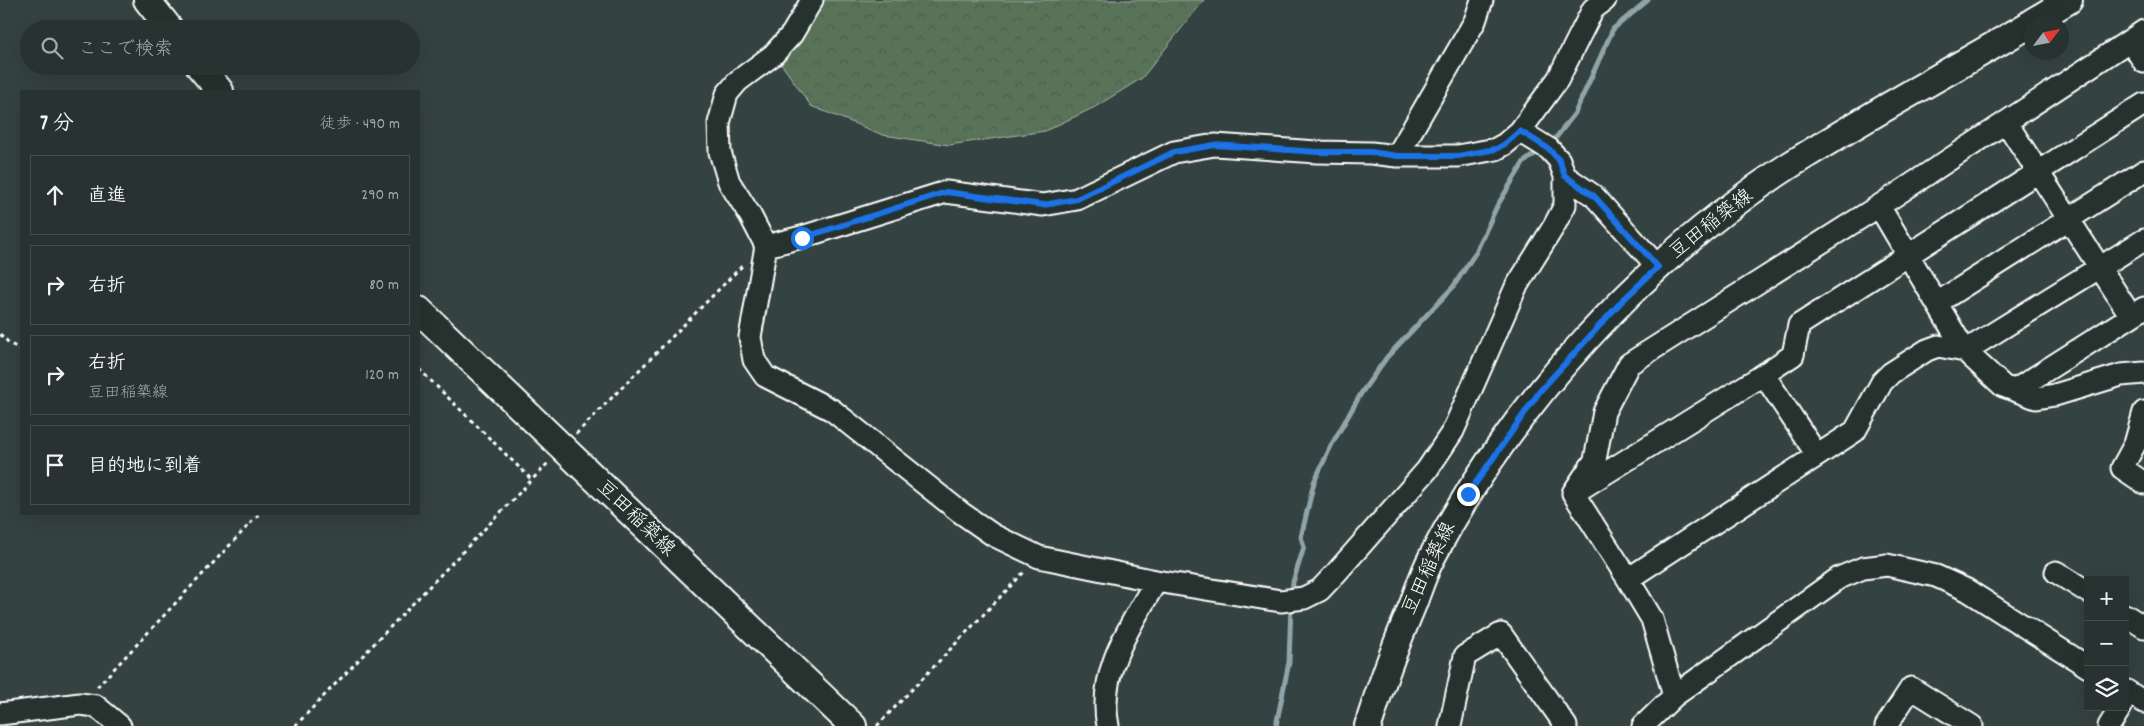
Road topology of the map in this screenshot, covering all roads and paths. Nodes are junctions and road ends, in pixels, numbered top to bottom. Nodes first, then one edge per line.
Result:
1 (147, 0) edge
2 (812, 0) edge
3 (1482, 0) edge
4 (1605, 0) edge
5 (2069, 0) edge
6 (2045, 15) edge
7 (163, 20) edge
8 (2024, 28) edge
9 (2137, 36) edge
10 (2144, 62) edge
11 (207, 75) edge
12 (219, 90) edge
13 (2144, 104) edge
14 (2006, 122) junction
15 (1520, 131) junction
16 (1397, 156) junction
17 (2144, 171) edge
18 (2038, 172) junction
19 (1565, 176) junction
20 (1879, 206) junction
21 (2068, 220) junction
22 (2144, 240) edge
23 (766, 246) junction
24 (1909, 254) junction
25 (1658, 267) junction
26 (2099, 269) junction
27 (1937, 303) junction
28 (420, 311) edge
29 (2137, 312) edge
30 (0, 334) edge
31 (20, 349) edge
32 (1965, 351) junction
33 (420, 370) edge
34 (2144, 373) edge
35 (1764, 375) junction
36 (2015, 390) junction
37 (2144, 412) edge
38 (562, 449) junction
39 (1817, 455) junction
40 (532, 480) junction
41 (2144, 483) edge
42 (1573, 493) junction
43 (258, 515) edge
44 (1039, 557) junction
45 (2056, 572) dead end
46 (1628, 578) junction
47 (1156, 581) junction
48 (2084, 590) edge
49 (2086, 666) edge
50 (1674, 696) junction
51 (80, 704) junction
52 (2120, 711) edge
53 (0, 714) edge
54 (120, 726) edge
55 (295, 726) edge
56 (853, 726) edge
57 (877, 726) edge
58 (1108, 726) edge
59 (1368, 726) edge
60 (1450, 726) edge
61 (1566, 726) edge
62 (1643, 726) edge
63 (1886, 726) edge
64 (1972, 726) edge
65 (2109, 726) edge

1 - 7 main road
2 - 23 street
3 - 16 street
4 - 15 street
5 - 6 main road, 豆田稲築線
8 - 25 main road, 豆田稲築線
9 - 10 street
9 - 14 street
11 - 12 main road
13 - 18 street
14 - 18 street
14 - 20 street
15 - 16 street
15 - 19 street
16 - 23 street
17 - 21 street
18 - 21 street
18 - 24 street
19 - 25 street
19 - 47 street
20 - 24 street
20 - 42 street
21 - 26 street
21 - 27 street
22 - 26 street
23 - 38 path
23 - 44 street
24 - 27 street
24 - 35 street
25 - 59 main road, 豆田稲築線
26 - 29 street
26 - 32 street
27 - 32 street
28 - 38 main road, 豆田稲築線
29 - 36 street
30 - 31 path
32 - 36 street
32 - 39 street
33 - 40 path
34 - 36 street
35 - 39 street
35 - 42 street
37 - 41 street
38 - 40 path
38 - 56 main road, 豆田稲築線
39 - 46 street
40 - 55 path
42 - 46 street
43 - 51 path
44 - 47 street
44 - 57 path
45 - 48 street
46 - 50 street
47 - 58 street
49 - 50 street
50 - 62 street
51 - 53 street
51 - 54 street
52 - 65 street
60 - 61 street
63 - 64 street

